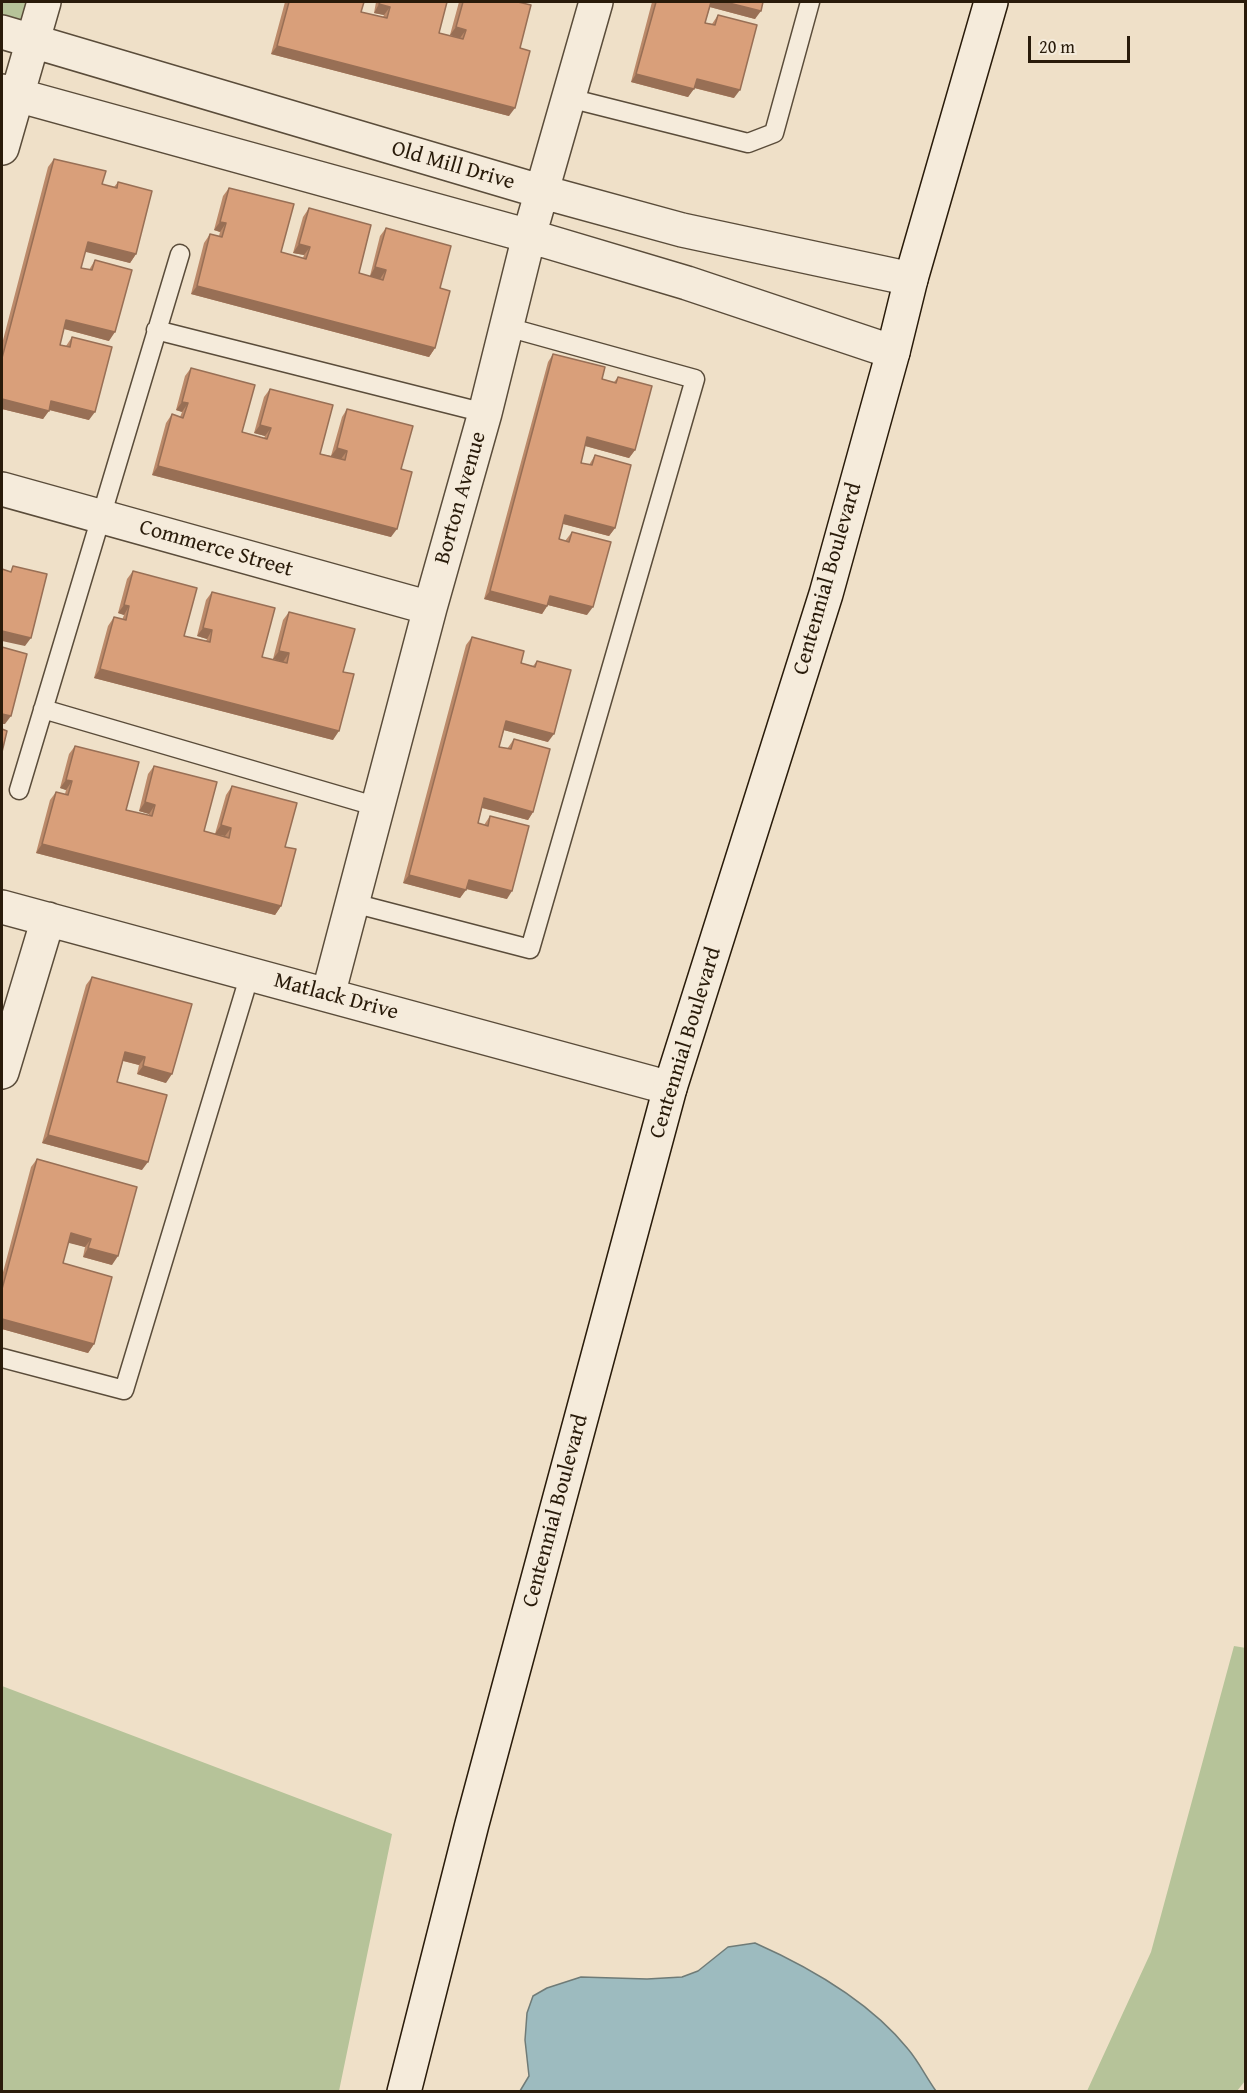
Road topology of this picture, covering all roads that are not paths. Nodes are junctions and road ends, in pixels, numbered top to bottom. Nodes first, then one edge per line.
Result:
1 (44, 2) edge
2 (596, 2) edge
3 (810, 2) edge
4 (991, 2) edge
5 (2, 32) edge
6 (32, 41) junction
7 (9, 93) edge
8 (569, 98) junction
9 (2, 148) edge
10 (543, 192) junction
11 (529, 236) junction
12 (180, 254) dead end
13 (911, 279) junction
14 (507, 327) junction
15 (156, 330) junction
16 (893, 352) junction
17 (485, 413) junction
18 (2, 489) edge
19 (101, 517) junction
20 (430, 608) junction
21 (43, 709) junction
22 (19, 789) dead end
23 (378, 807) junction
24 (352, 903) junction
25 (2, 907) edge
26 (48, 919) junction
27 (250, 974) junction
28 (328, 995) junction
29 (2, 1072) edge
30 (670, 1088) junction
31 (2, 1358) edge
32 (404, 2091) edge

1 - 6 street
2 - 8 street, Borton Avenue
3 - 8 lane
4 - 13 street, Centennial Boulevard
5 - 6 street, Old Mill Drive
6 - 7 street
6 - 10 street, Old Mill Drive
7 - 9 street
7 - 11 street, Old Mill Drive
8 - 10 street, Borton Avenue
10 - 11 street, Borton Avenue
10 - 13 street, Old Mill Drive
11 - 14 street, Borton Avenue
11 - 16 street, Old Mill Drive
12 - 15 lane
13 - 16 street, Centennial Boulevard
14 - 17 street, Borton Avenue
14 - 24 lane
15 - 17 lane
15 - 19 lane
16 - 30 street, Centennial Boulevard
17 - 20 street, Borton Avenue
18 - 19 street, Commerce Street
19 - 20 street, Commerce Street
19 - 21 lane
20 - 23 street, Borton Avenue
21 - 22 lane
21 - 23 lane
23 - 24 street, Borton Avenue
24 - 28 street, Borton Avenue
25 - 26 street, Matlack Drive
26 - 27 street, Matlack Drive
26 - 29 street
27 - 28 street, Matlack Drive
27 - 31 lane
28 - 30 street, Matlack Drive
30 - 32 street, Centennial Boulevard

